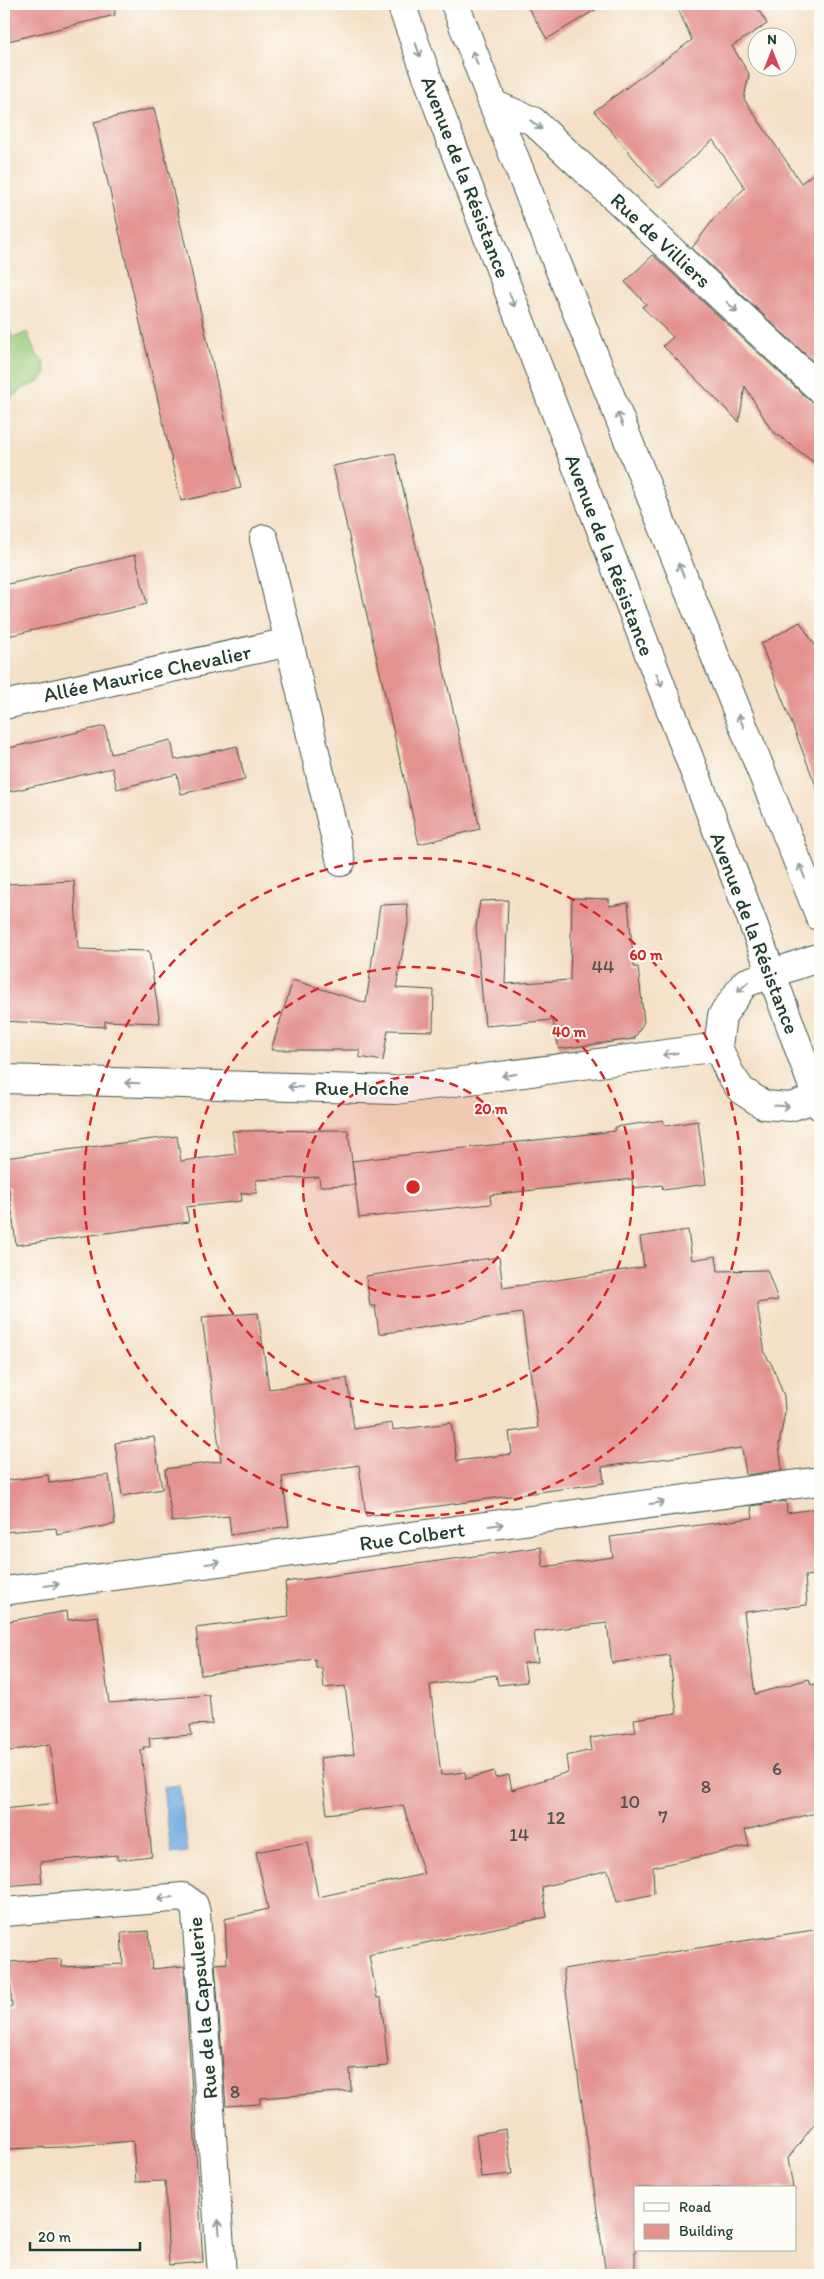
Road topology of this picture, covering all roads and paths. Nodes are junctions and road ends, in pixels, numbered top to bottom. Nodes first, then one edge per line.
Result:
1 (401, 4) edge
2 (455, 4) edge
3 (493, 104) junction
4 (820, 390) edge
5 (264, 539) dead end
6 (289, 642) junction
7 (4, 705) edge
8 (341, 862) dead end
9 (820, 917) edge
10 (820, 957) edge
11 (770, 975) junction
12 (718, 1047) junction
13 (4, 1079) edge
14 (819, 1100) edge
15 (820, 1481) edge
16 (4, 1591) edge
17 (4, 1912) edge
18 (222, 2275) edge

1 -> 11 street, Avenue de la Résistance
3 -> 2 street
3 -> 4 street, Rue de Villiers
9 -> 3 street
5 - 6 street
6 - 7 street, Allée Maurice Chevalier
6 - 8 street
10 - 11 street
11 -> 12 street
11 - 14 street, Avenue de la Résistance
12 -> 13 street, Rue Hoche
12 -> 14 street
16 -> 15 street, Rue Colbert
18 -> 17 street, Rue de la Capsulerie

